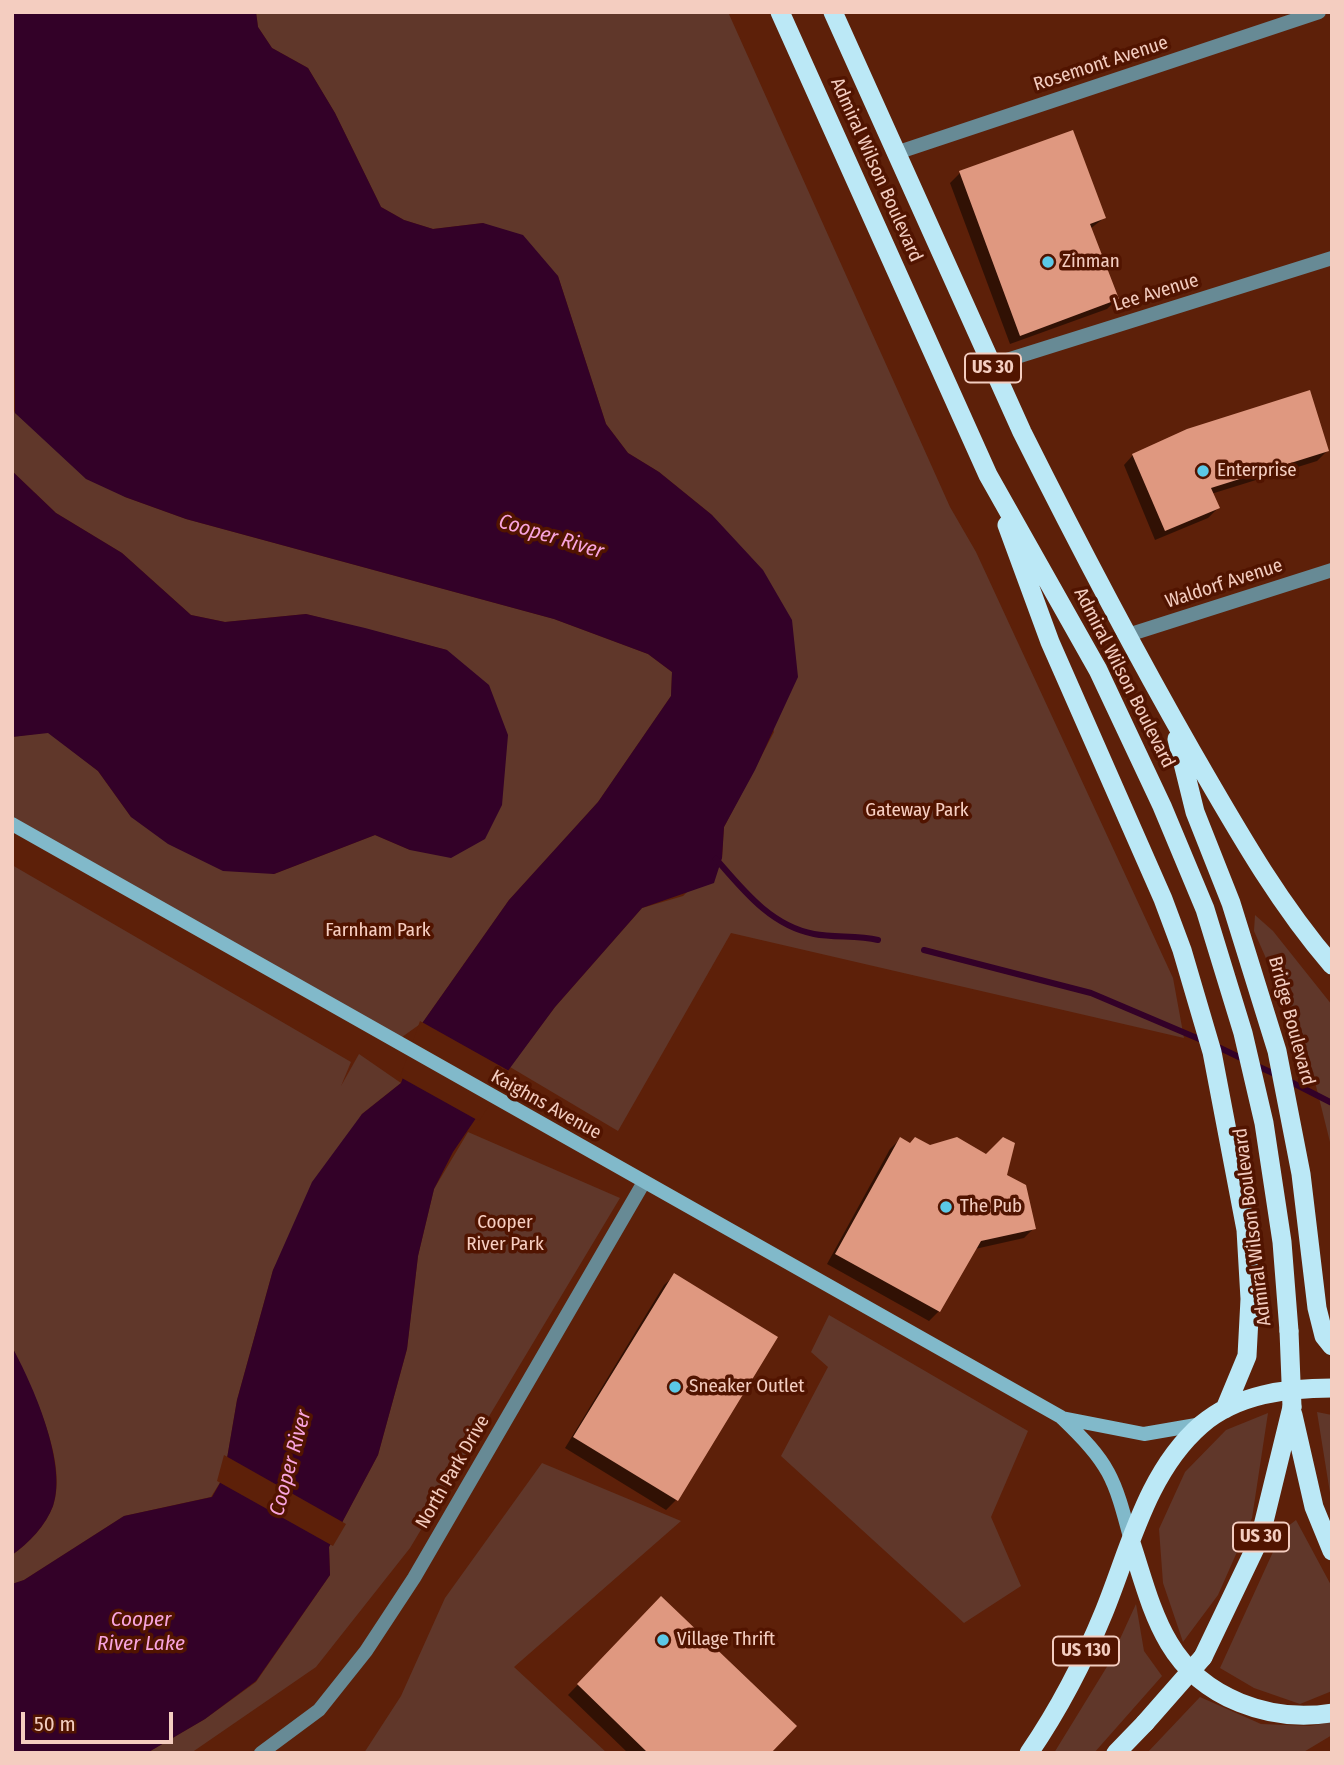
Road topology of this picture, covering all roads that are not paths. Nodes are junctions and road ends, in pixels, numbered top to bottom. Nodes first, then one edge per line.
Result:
1 (780, 12) edge
2 (833, 12) edge
3 (1319, 12) edge
4 (896, 153) junction
5 (1332, 258) edge
6 (991, 365) junction
7 (988, 475) junction
8 (1332, 570) edge
9 (1128, 635) junction
10 (1171, 715) junction
11 (12, 824) edge
12 (1332, 965) edge
13 (644, 1182) junction
14 (1332, 1346) edge
15 (1332, 1388) edge
16 (1292, 1407) junction
17 (1226, 1409) junction
18 (1061, 1417) junction
19 (1202, 1424) junction
20 (1131, 1543) junction
21 (1332, 1551) edge
22 (1332, 1713) edge
23 (261, 1753) edge
24 (1029, 1753) edge
25 (1116, 1753) edge

1 - 7 highway, Admiral Wilson Boulevard / US 30
2 - 4 highway, Admiral Wilson Boulevard / US 30
3 - 4 street, Rosemont Avenue
4 - 6 highway, Admiral Wilson Boulevard / US 30
5 - 6 street, Lee Avenue
6 - 9 highway, Admiral Wilson Boulevard / US 30
7 - 16 highway, Admiral Wilson Boulevard / US 30, bridge
7 - 17 highway
8 - 9 street, Waldorf Avenue
9 - 10 highway, Admiral Wilson Boulevard / US 30
10 - 12 highway, Admiral Wilson Boulevard / US 30
10 - 14 highway, Bridge Boulevard
11 - 13 main road, Kaighns Avenue
13 - 18 main road, Kaighns Avenue
13 - 23 street, North Park Drive
15 - 17 highway, US 130
16 - 21 highway
16 - 25 highway, US 30, bridge
17 - 19 highway, US 130
18 - 19 main road, Kaighns Avenue
18 - 20 main road, Kaighns Avenue
19 - 20 highway, US 130
20 - 22 highway
20 - 24 highway, US 130

